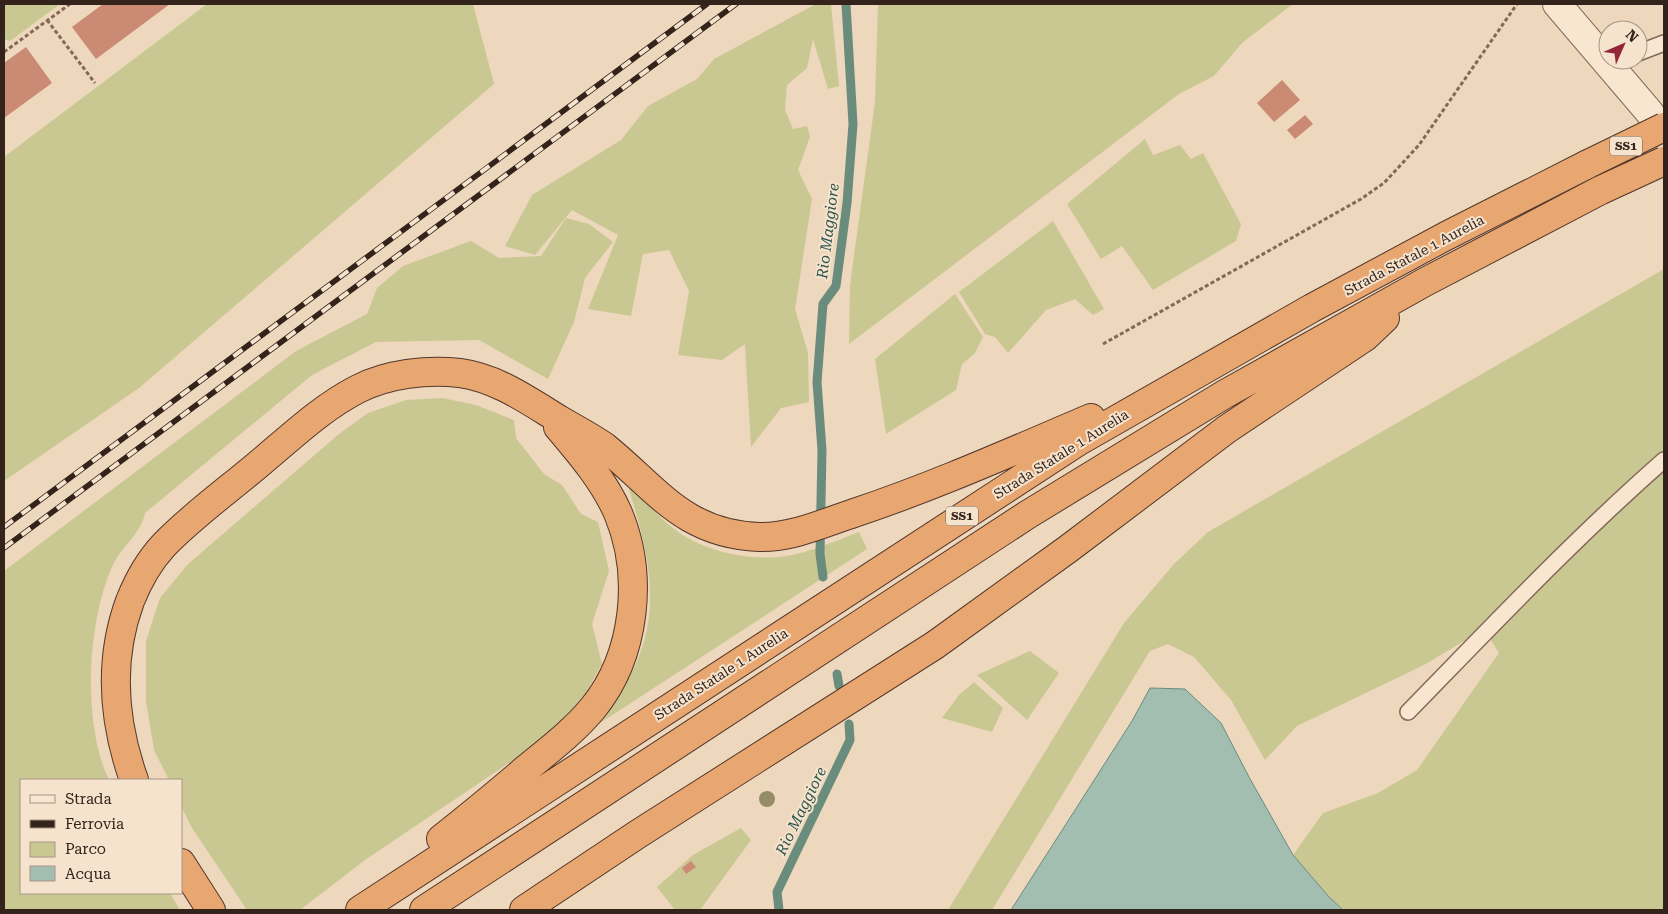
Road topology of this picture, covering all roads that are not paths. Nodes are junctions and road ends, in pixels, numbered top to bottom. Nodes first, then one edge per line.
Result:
1 (1557, 4) edge
2 (1664, 43) edge
3 (1598, 45) edge
4 (1648, 49) edge
5 (1621, 70) edge
6 (1657, 120) edge
7 (1664, 161) edge
8 (1424, 282) junction
9 (1180, 382) junction
10 (544, 410) junction
11 (1664, 460) edge
12 (1408, 712) dead end
13 (134, 779) edge
14 (182, 866) edge
15 (532, 905) edge
16 (211, 910) edge
17 (355, 910) edge
18 (360, 910) edge
19 (424, 910) edge

1 - 3 street
2 - 4 lane
5 - 6 street
6 - 9 highway, Strada Statale 1 Aurelia / SS1, bridge
7 - 8 highway, Strada Statale 1 Aurelia / SS1, bridge
8 - 15 highway
8 - 19 highway, Strada Statale 1 Aurelia / SS1
9 - 10 highway
9 - 18 highway, Strada Statale 1 Aurelia / SS1
10 - 13 highway
10 - 17 highway
11 - 12 lane
14 - 16 highway

